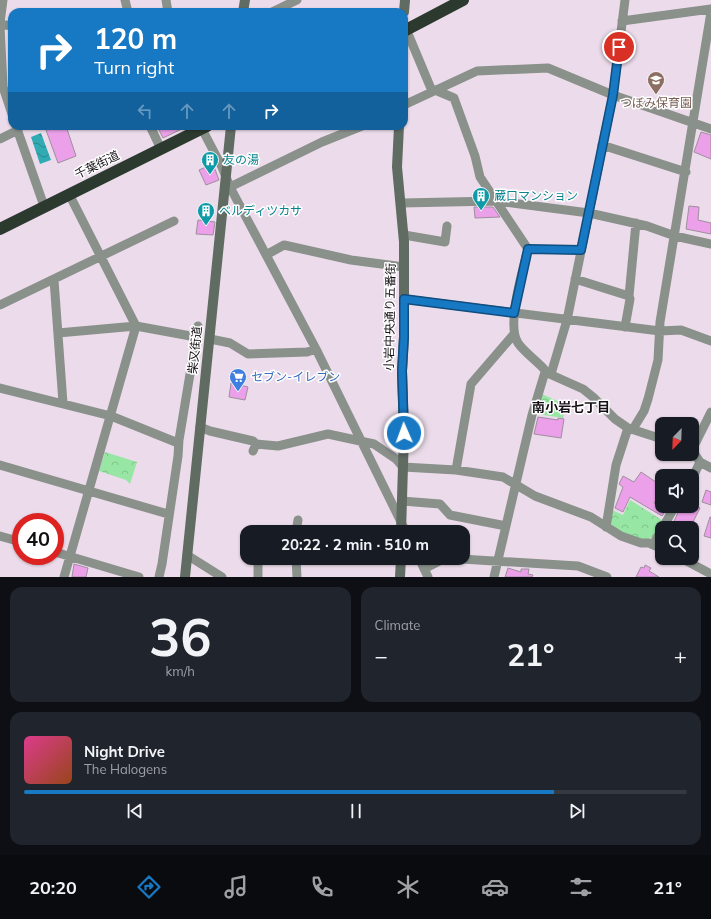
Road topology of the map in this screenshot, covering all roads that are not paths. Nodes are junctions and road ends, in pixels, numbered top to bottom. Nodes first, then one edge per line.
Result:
1 (2, 0) edge
2 (296, 0) edge
3 (463, 0) edge
4 (625, 0) edge
5 (280, 8) edge
6 (711, 9) edge
7 (711, 12) edge
8 (622, 21) junction
9 (0, 24) edge
10 (408, 30) edge
11 (408, 35) edge
12 (5, 87) edge
13 (433, 90) junction
14 (613, 95) junction
15 (8, 99) edge
16 (408, 103) edge
17 (693, 123) junction
18 (711, 129) edge
19 (14, 130) edge
20 (18, 130) edge
21 (152, 130) edge
22 (198, 130) edge
23 (205, 130) edge
24 (232, 130) edge
25 (352, 130) edge
26 (399, 130) edge
27 (0, 139) edge
28 (602, 145) junction
29 (161, 149) junction
30 (686, 172) junction
31 (226, 177) junction
32 (230, 187) junction
33 (69, 194) junction
34 (496, 201) junction
35 (402, 203) junction
36 (44, 206) junction
37 (588, 213) junction
38 (174, 221) dead end
39 (636, 223) junction
40 (447, 226) dead end
41 (0, 228) edge
42 (404, 236) junction
43 (675, 236) junction
44 (711, 244) edge
45 (528, 249) junction
46 (581, 250) junction
47 (266, 255) junction
48 (101, 256) junction
49 (404, 266) junction
50 (575, 279) junction
51 (54, 280) junction
52 (629, 296) junction
53 (404, 299) junction
54 (0, 305) edge
55 (514, 313) junction
56 (567, 320) junction
57 (136, 326) junction
58 (198, 326) dead end
59 (625, 327) junction
60 (660, 331) junction
61 (58, 333) junction
62 (514, 334) junction
63 (196, 337) junction
64 (210, 339) junction
65 (711, 341) edge
66 (316, 349) junction
67 (548, 373) junction
68 (0, 388) edge
69 (63, 403) junction
70 (711, 412) edge
71 (111, 416) junction
72 (200, 428) junction
73 (630, 429) junction
74 (699, 436) edge
75 (655, 437) edge
76 (361, 440) junction
77 (178, 443) junction
78 (700, 462) joint
79 (0, 465) edge
80 (403, 467) junction
81 (711, 468) edge
82 (697, 469) edge
83 (456, 470) junction
84 (515, 485) junction
85 (89, 490) junction
86 (402, 501) junction
87 (671, 513) edge
88 (168, 514) junction
89 (298, 520) dead end
90 (297, 525) edge
91 (400, 525) edge
92 (401, 525) edge
93 (506, 526) junction
94 (606, 527) junction
95 (0, 536) edge
96 (12, 539) edge
97 (653, 545) joint
98 (64, 555) edge
99 (187, 555) junction
100 (70, 557) junction
101 (498, 562) junction
102 (258, 565) edge
103 (296, 565) edge
104 (401, 565) edge
105 (694, 565) edge
106 (426, 573) edge
107 (711, 574) edge
108 (64, 577) edge
109 (140, 577) edge
110 (158, 577) edge
111 (185, 577) edge
112 (222, 577) edge
113 (258, 577) edge
114 (297, 577) edge
115 (400, 577) edge
116 (494, 577) edge
117 (607, 577) edge

1 - 9 street
2 - 5 street
3 - 10 highway
4 - 8 street
6 - 8 street
7 - 17 street
8 - 14 street
9 - 12 street
11 - 13 street
12 - 15 street
13 - 14 street
13 - 16 street
13 - 34 street
14 - 17 street
14 - 28 street
17 - 18 street
17 - 30 street
19 - 27 street
20 - 36 street
21 - 29 street
22 - 29 highway, 千葉街道
23 - 31 street
24 - 31 main road, 柴又街道
25 - 32 street
26 - 35 main road, 小岩中央通り五番街
28 - 30 street
28 - 37 street
29 - 33 highway, 千葉街道
30 - 43 street
31 - 32 street
31 - 64 main road, 柴又街道
32 - 47 street
33 - 36 highway, 千葉街道
33 - 48 street
34 - 35 street
34 - 37 street
34 - 45 street
35 - 42 main road, 小岩中央通り五番街
36 - 41 highway, 千葉街道
37 - 39 street
37 - 46 street
38 - 48 street
39 - 43 street
39 - 52 street
40 - 42 street
42 - 49 main road, 小岩中央通り五番街
43 - 44 street
43 - 60 street
45 - 46 street
45 - 55 street
46 - 50 street
47 - 49 street
47 - 66 street
48 - 51 street
48 - 57 street
49 - 53 main road, 小岩中央通り五番街
50 - 52 street
50 - 56 street
51 - 54 street
51 - 61 street
52 - 59 street
53 - 55 street
53 - 80 main road, 小岩中央通り五番街
55 - 56 street
55 - 62 street
56 - 59 street
56 - 67 street
57 - 61 street
57 - 63 street
57 - 71 street
58 - 63 street
59 - 60 street
60 - 65 street
60 - 73 street
61 - 69 street
62 - 67 street
62 - 83 street
63 - 77 street
64 - 66 street
64 - 72 main road, 柴又街道
66 - 76 street
67 - 73 street
67 - 84 street
68 - 69 street
69 - 71 street
70 - 74 street
71 - 77 street
71 - 85 street
72 - 76 street
72 - 99 main road, 柴又街道
73 - 75 street
73 - 94 street
76 - 80 street
76 - 91 street
77 - 88 street
78 - 81 street
78 - 82 street
79 - 85 street
80 - 83 street
80 - 86 main road, 小岩中央通り五番街
83 - 84 street
84 - 93 street
84 - 94 street
85 - 88 street
85 - 100 street
86 - 92 main road, 小岩中央通り五番街
86 - 93 street
87 - 97 street
88 - 110 street
89 - 90 street
93 - 101 street
94 - 97 street
95 - 96 street
98 - 100 street
99 - 111 main road, 柴又街道
99 - 112 street
100 - 108 street
100 - 109 street
101 - 106 street
101 - 116 street
101 - 117 street
102 - 113 street
103 - 114 street
104 - 115 main road
105 - 107 street

